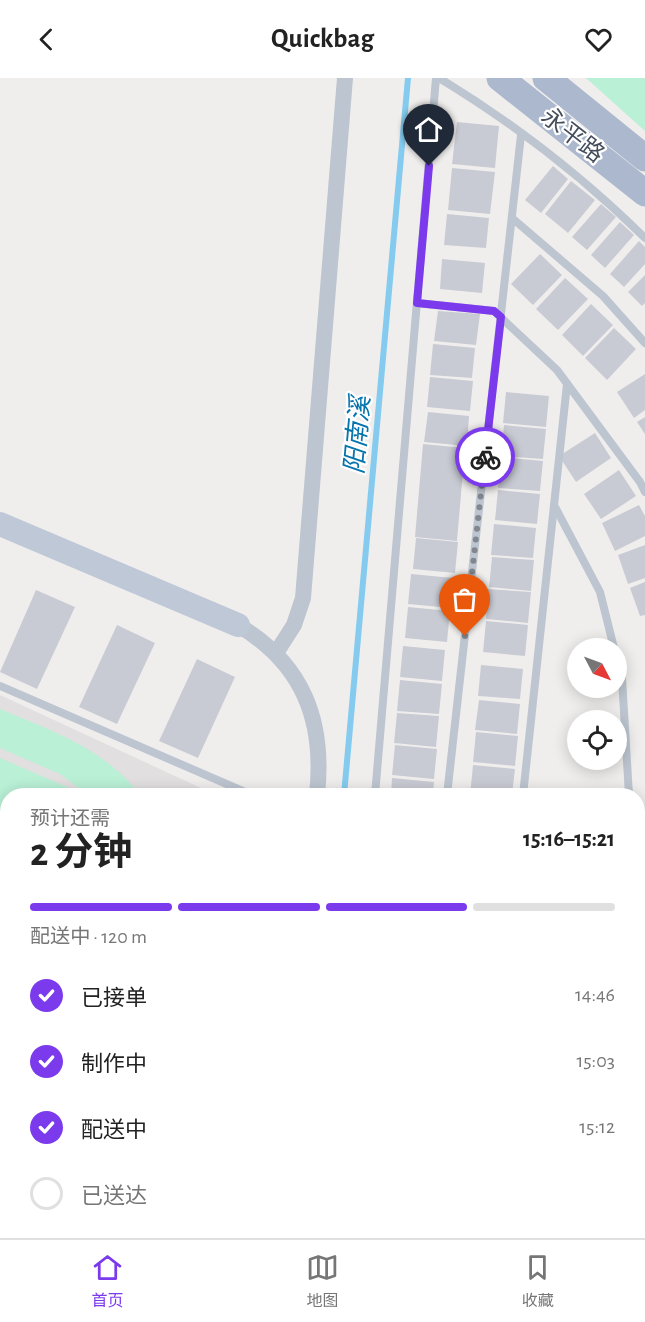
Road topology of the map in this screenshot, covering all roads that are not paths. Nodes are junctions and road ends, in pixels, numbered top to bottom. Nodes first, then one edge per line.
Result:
1 (345, 78) edge
2 (438, 78) edge
3 (500, 78) edge
4 (546, 78) edge
5 (567, 78) edge
6 (594, 115) junction
7 (521, 135) junction
8 (645, 158) edge
9 (645, 193) edge
10 (512, 218) junction
11 (645, 238) edge
12 (417, 303) junction
13 (501, 317) junction
14 (645, 342) edge
15 (567, 384) junction
16 (645, 492) edge
17 (554, 504) junction
18 (0, 524) edge
19 (238, 625) joint
20 (612, 638) edge
21 (276, 653) junction
22 (0, 686) edge
23 (623, 698) edge
24 (236, 788) edge
25 (317, 788) edge
26 (376, 788) edge
27 (448, 788) edge
28 (524, 788) edge
29 (629, 788) edge

1 - 21 street
2 - 7 lane
2 - 12 lane
3 - 9 main road, 永平路
4 - 6 main road, 永平路
5 - 6 main road
6 - 8 main road, 永平路
7 - 10 lane
7 - 11 lane
10 - 13 lane
10 - 14 lane
12 - 13 lane
12 - 26 lane
13 - 15 lane
13 - 27 lane
15 - 16 lane
15 - 17 lane
17 - 20 lane
17 - 28 lane
18 - 19 street
19 - 21 street
21 - 25 street
22 - 24 lane
23 - 29 lane

